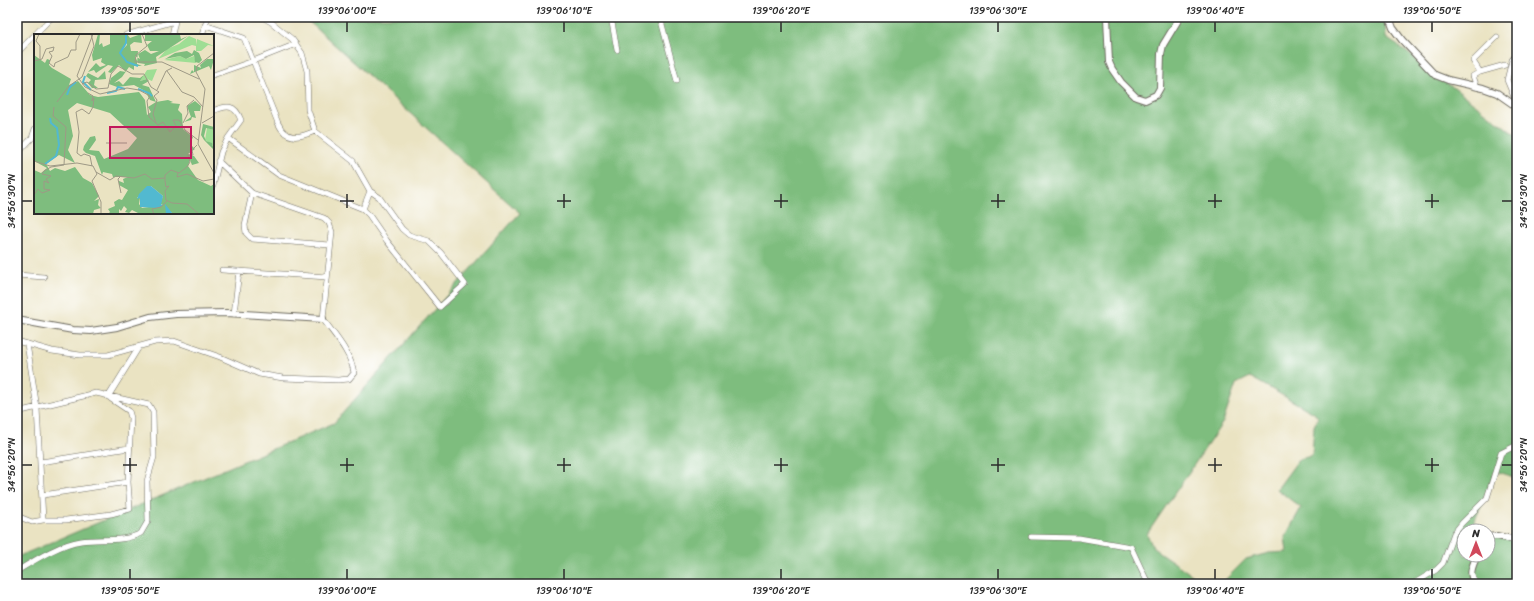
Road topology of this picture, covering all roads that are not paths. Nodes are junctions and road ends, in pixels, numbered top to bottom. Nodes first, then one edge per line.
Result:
1 (52, 17) edge
2 (208, 17) edge
3 (262, 17) edge
4 (611, 17) edge
5 (660, 17) edge
6 (1108, 17) edge
7 (1180, 17) edge
8 (1389, 17) edge
9 (175, 19) edge
10 (205, 25) junction
11 (35, 34) edge
12 (130, 34) edge
13 (172, 34) edge
14 (202, 34) edge
15 (34, 36) edge
16 (1497, 37) dead end
17 (296, 44) junction
18 (617, 50) dead end
19 (17, 53) edge
20 (1517, 54) edge
21 (253, 61) junction
22 (1505, 65) dead end
23 (1480, 72) junction
24 (214, 75) edge
25 (676, 81) dead end
26 (1477, 86) junction
27 (1517, 105) edge
28 (214, 111) edge
29 (315, 131) junction
30 (34, 132) edge
31 (228, 138) junction
32 (17, 154) edge
33 (218, 161) junction
34 (214, 181) edge
35 (370, 191) junction
36 (252, 192) junction
37 (363, 209) junction
38 (330, 245) junction
39 (222, 270) dead end
40 (239, 271) junction
41 (17, 275) edge
42 (44, 277) dead end
43 (327, 277) junction
44 (234, 314) junction
45 (323, 319) junction
46 (17, 320) edge
47 (17, 341) edge
48 (28, 344) junction
49 (139, 347) junction
50 (108, 397) junction
51 (37, 408) junction
52 (17, 412) edge
53 (1517, 445) edge
54 (129, 448) junction
55 (41, 462) junction
56 (128, 482) junction
57 (43, 495) junction
58 (17, 516) edge
59 (43, 520) junction
60 (1496, 536) edge
61 (1031, 537) dead end
62 (1517, 540) edge
63 (1474, 563) edge
64 (17, 572) edge
65 (1155, 584) edge
66 (1413, 584) edge
67 (1476, 584) edge

1 - 11 street
2 - 10 street
3 - 17 street
4 - 18 street
5 - 25 street
6 - 7 street
8 - 26 street
9 - 12 street
9 - 13 street
10 - 14 street
10 - 21 street
15 - 19 street
16 - 23 street
17 - 21 street
17 - 29 street
20 - 27 street
21 - 24 street
21 - 29 street
22 - 23 street
23 - 26 street
26 - 27 street
28 - 31 street
29 - 35 street
30 - 32 street
31 - 33 street
31 - 37 street
33 - 34 street
33 - 36 street
35 - 37 street
35 - 37 street
36 - 38 street
36 - 38 street
38 - 43 street
39 - 40 street
40 - 43 street
40 - 44 street
41 - 42 street
43 - 45 street
44 - 45 street
44 - 46 street
45 - 49 street
47 - 48 street
48 - 49 street
48 - 51 street
49 - 50 street
50 - 51 street
50 - 54 street
50 - 64 street
51 - 52 street
51 - 55 street
53 - 66 street
54 - 55 street
54 - 56 street
55 - 57 street
56 - 57 street
56 - 59 street
57 - 59 street
58 - 59 street
60 - 62 street
61 - 65 street
63 - 67 street

